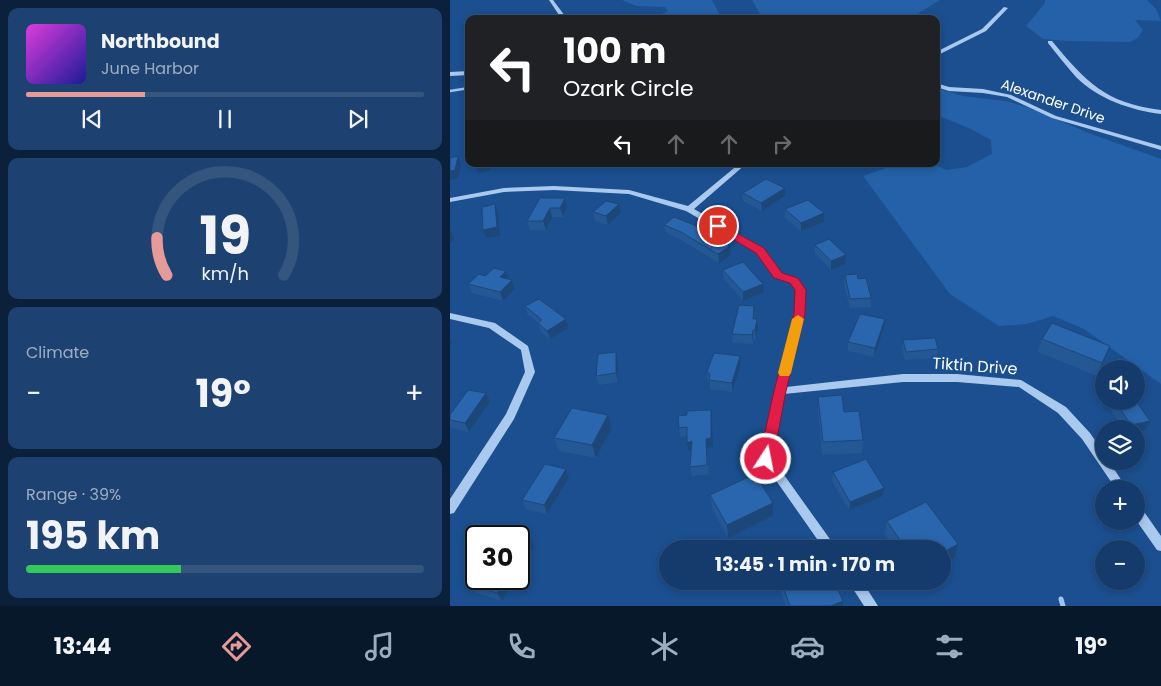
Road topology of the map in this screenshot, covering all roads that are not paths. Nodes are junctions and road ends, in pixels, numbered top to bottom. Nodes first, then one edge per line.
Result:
1 (551, 0) edge
2 (1006, 8) dead end
3 (562, 15) edge
4 (1050, 42) dead end
5 (940, 52) edge
6 (465, 73) edge
7 (450, 74) edge
8 (940, 86) edge
9 (1161, 112) edge
10 (1161, 148) edge
11 (739, 167) edge
12 (450, 200) edge
13 (689, 209) junction
14 (450, 316) edge
15 (780, 391) junction
16 (1116, 480) edge
17 (450, 509) edge
18 (1145, 523) edge
19 (824, 540) edge
20 (1161, 546) edge
21 (860, 590) edge
22 (872, 606) edge

1 - 3 street
2 - 5 street
4 - 9 street
6 - 7 street
8 - 10 street, Alexander Drive
11 - 13 street
12 - 13 street
13 - 15 street
14 - 17 street
15 - 16 street, Tiktin Drive
15 - 19 street
18 - 20 street
21 - 22 street

